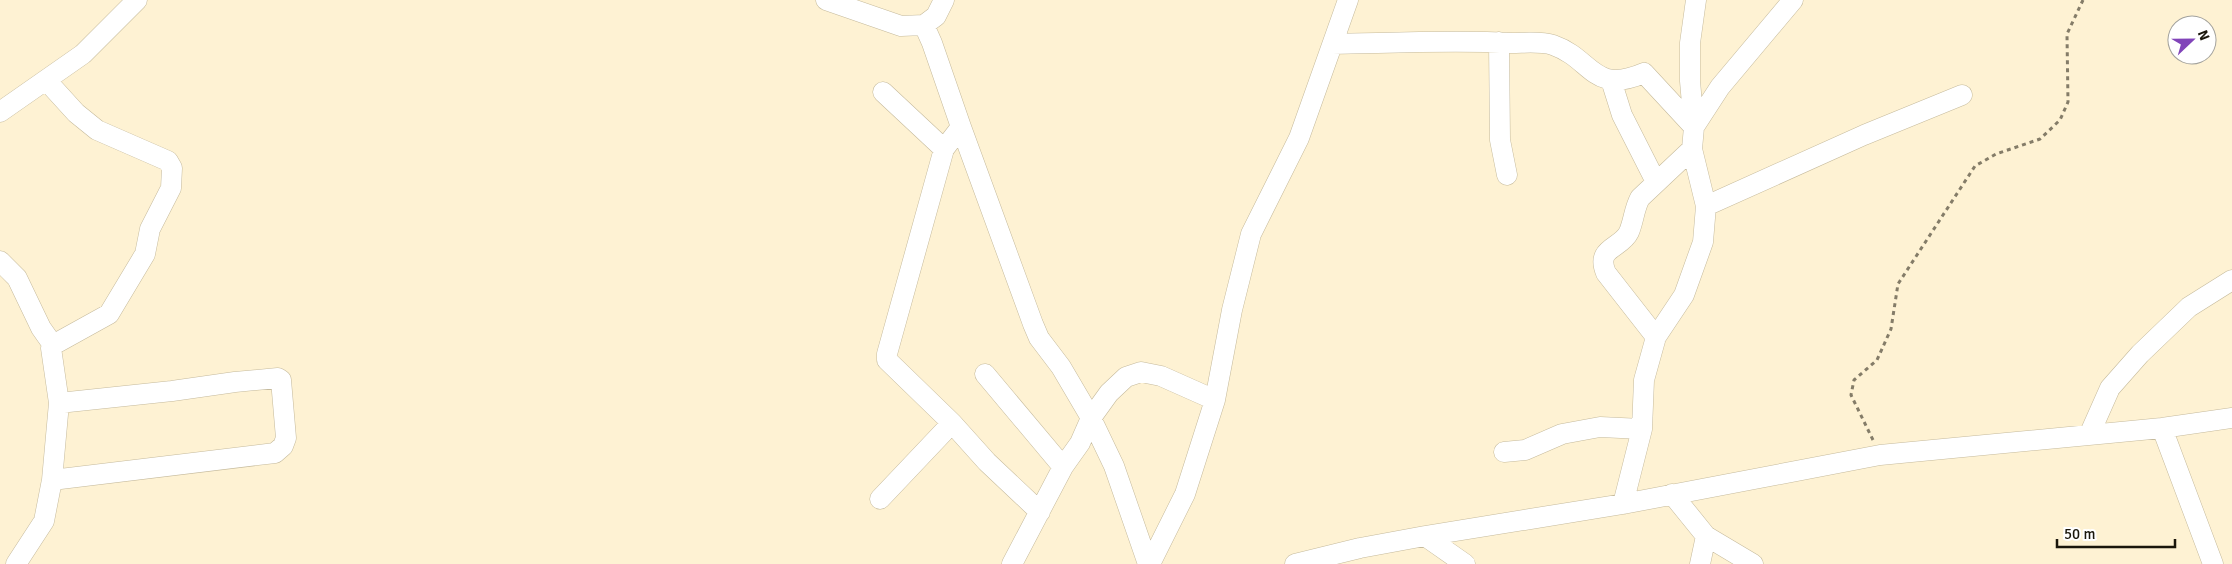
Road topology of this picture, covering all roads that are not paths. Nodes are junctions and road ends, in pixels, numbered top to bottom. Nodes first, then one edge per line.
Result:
1 (137, 0) edge
2 (826, 0) edge
3 (944, 0) edge
4 (1348, 0) edge
5 (1696, 0) edge
6 (1793, 0) edge
7 (924, 25) junction
8 (1499, 42) junction
9 (1333, 44) junction
10 (46, 80) junction
11 (1611, 80) junction
12 (884, 92) dead end
13 (1962, 95) dead end
14 (0, 112) edge
15 (961, 127) junction
16 (1694, 127) junction
17 (944, 149) junction
18 (1692, 149) junction
19 (1507, 175) dead end
20 (1656, 182) junction
21 (1706, 206) junction
22 (0, 261) edge
23 (2232, 280) edge
24 (1656, 337) junction
25 (53, 345) junction
26 (984, 374) dead end
27 (1215, 400) junction
28 (59, 403) junction
29 (1091, 418) junction
30 (2232, 418) edge
31 (952, 423) junction
32 (2162, 428) junction
33 (1642, 429) junction
34 (2090, 434) junction
35 (1504, 452) dead end
36 (1063, 467) junction
37 (52, 480) junction
38 (1672, 494) junction
39 (880, 498) dead end
40 (1623, 504) junction
41 (1040, 512) junction
42 (1426, 536) junction
43 (1706, 536) junction
44 (16, 564) edge
45 (1012, 564) edge
46 (1149, 564) edge
47 (1294, 564) edge
48 (1465, 564) edge
49 (1700, 564) edge
50 (1753, 564) edge
51 (2212, 564) edge

1 - 10 street
2 - 7 street
3 - 7 street
4 - 9 street
5 - 16 street
6 - 16 street
7 - 15 street
8 - 9 street
8 - 11 street
8 - 19 street
9 - 27 street
10 - 14 street
10 - 25 street
11 - 16 street
11 - 20 street
12 - 17 street
13 - 21 street
15 - 17 street
15 - 29 street
16 - 18 street
17 - 31 street
18 - 20 street
18 - 21 street
20 - 24 street
21 - 24 street
22 - 25 street
23 - 34 street
24 - 33 street
25 - 28 street
26 - 36 street
27 - 29 street
27 - 46 street
28 - 37 street
28 - 37 street
29 - 36 street
29 - 46 street
30 - 32 street
31 - 39 street
31 - 41 street
32 - 34 street
32 - 51 street
33 - 35 street
33 - 40 street
34 - 38 street
36 - 41 street
37 - 44 street
38 - 40 street
38 - 43 street
40 - 42 street
41 - 45 street
42 - 47 street
42 - 48 street
43 - 49 street
43 - 50 street

